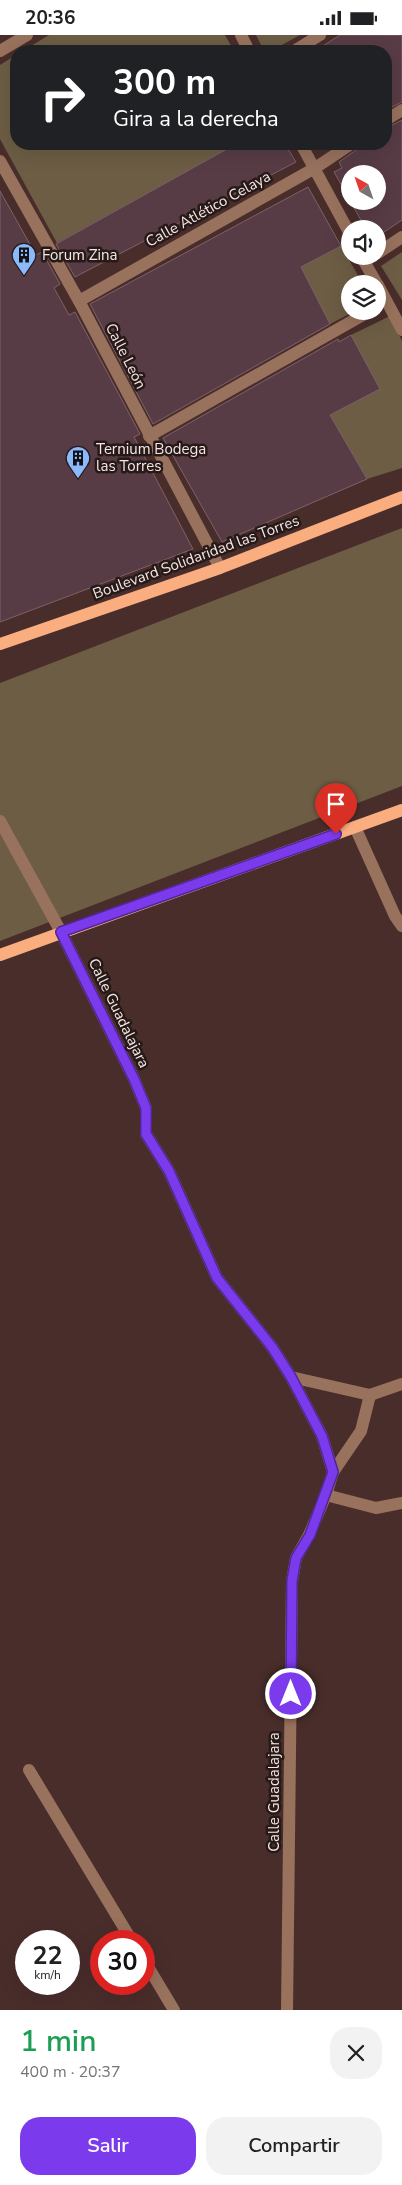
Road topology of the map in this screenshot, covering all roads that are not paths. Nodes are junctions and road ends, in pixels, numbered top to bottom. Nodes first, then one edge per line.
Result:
1 (27, 35) edge
2 (320, 35) edge
3 (10, 45) edge
4 (304, 45) edge
5 (305, 150) edge
6 (342, 150) edge
7 (0, 161) edge
8 (315, 168) junction
9 (342, 220) edge
10 (402, 237) edge
11 (386, 248) edge
12 (79, 301) junction
13 (386, 309) edge
14 (354, 320) edge
15 (402, 330) edge
16 (148, 436) junction
17 (400, 499) edge
18 (220, 568) junction
19 (0, 644) edge
20 (402, 810) edge
21 (0, 821) edge
22 (354, 827) junction
23 (402, 927) edge
24 (61, 932) junction
25 (0, 955) edge
26 (291, 1377) junction
27 (402, 1384) edge
28 (370, 1395) junction
29 (333, 1472) junction
30 (326, 1495) junction
31 (402, 1503) edge
32 (29, 1770) dead end
33 (125, 1930) edge
34 (155, 1978) edge
35 (174, 2010) edge
36 (287, 2010) edge

1 - 3 street
2 - 4 street
5 - 8 street
6 - 8 street, Calle Atlético Celaya
7 - 12 street, Calle León
8 - 9 street
8 - 12 street, Calle Atlético Celaya
10 - 11 street
12 - 16 street, Calle León
13 - 15 street
14 - 16 street
16 - 18 street, Calle León
17 - 18 main road, Boulevard Solidaridad las Torres
18 - 19 main road, Boulevard Solidaridad las Torres
20 - 22 main road
21 - 24 street, Calle Guadalajara
22 - 23 street
22 - 24 main road
24 - 25 main road
24 - 26 street, Calle Guadalajara
26 - 28 street
26 - 29 street, Calle Guadalajara
27 - 28 street
28 - 29 street
29 - 30 street, Calle Guadalajara
30 - 31 street
30 - 36 street, Calle Guadalajara
32 - 33 street
34 - 35 street

